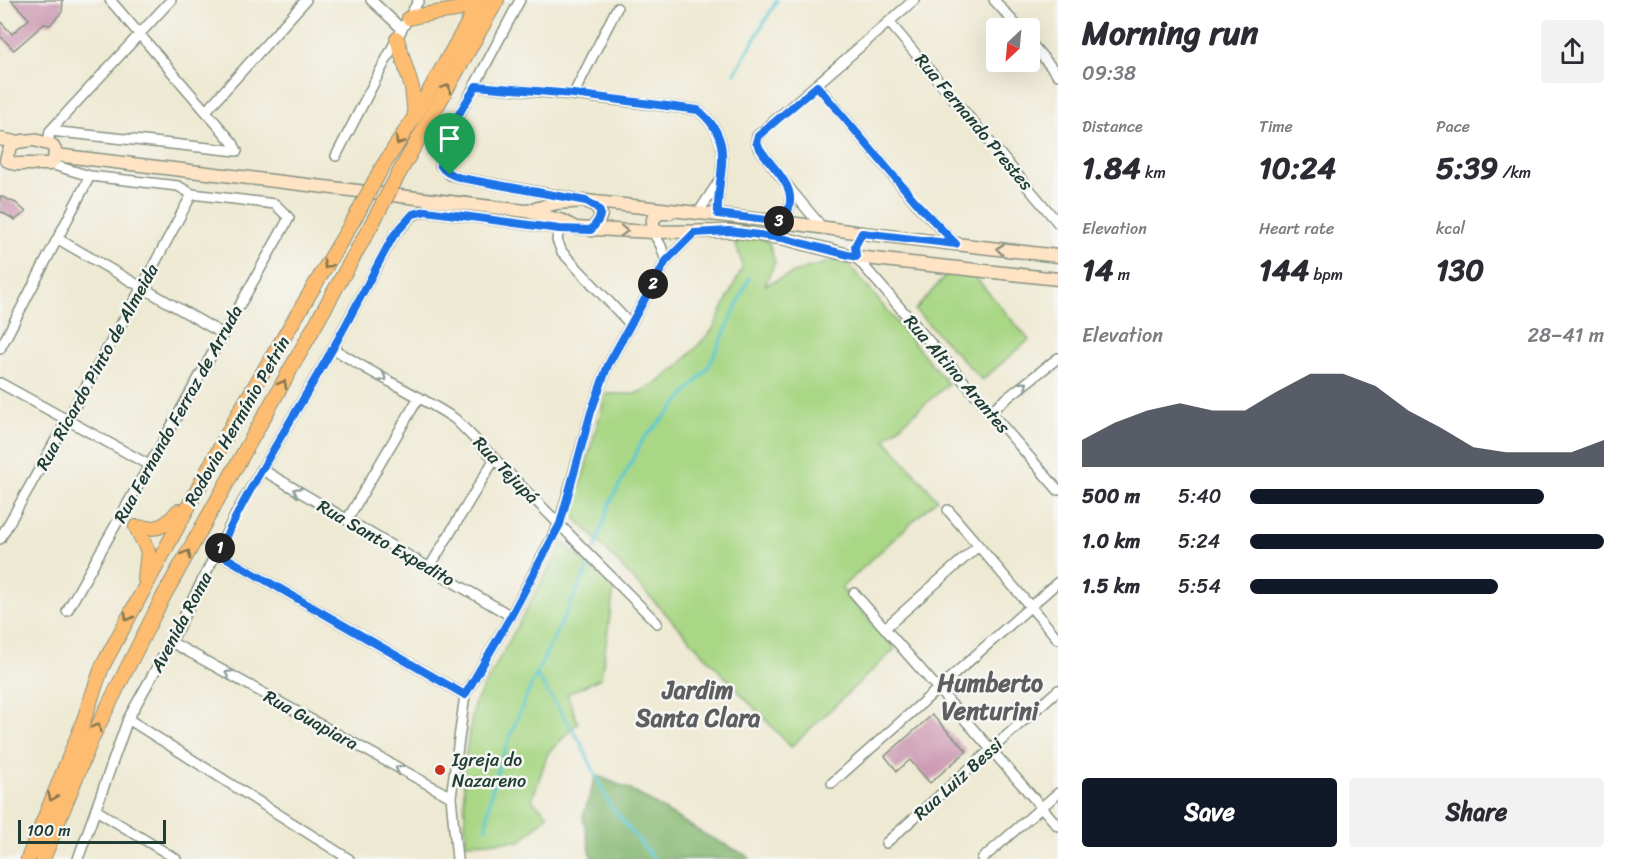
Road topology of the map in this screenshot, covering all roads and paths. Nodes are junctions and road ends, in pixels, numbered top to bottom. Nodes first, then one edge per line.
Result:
1 (110, 0) edge
2 (171, 0) edge
3 (306, 0) edge
4 (371, 0) edge
5 (419, 0) edge
6 (497, 0) edge
7 (520, 0) edge
8 (994, 0) edge
9 (908, 2) edge
10 (480, 3) edge
11 (617, 8) dead end
12 (1010, 18) edge
13 (889, 22) junction
14 (402, 29) junction
15 (140, 35) junction
16 (1040, 54) edge
17 (1058, 75) edge
18 (476, 86) junction
19 (817, 86) junction
20 (573, 94) junction
21 (206, 111) junction
22 (415, 116) junction
23 (49, 138) junction
24 (0, 139) edge
25 (15, 142) junction
26 (336, 156) dead end
27 (3, 160) edge
28 (53, 160) junction
29 (90, 176) junction
30 (722, 176) junction
31 (790, 189) junction
32 (192, 194) junction
33 (586, 201) junction
34 (526, 211) junction
35 (681, 212) junction
36 (698, 213) junction
37 (718, 214) junction
38 (783, 222) junction
39 (1058, 223) edge
40 (822, 227) junction
41 (576, 228) junction
42 (559, 229) junction
43 (591, 230) junction
44 (653, 232) junction
45 (694, 233) junction
46 (862, 233) junction
47 (58, 240) junction
48 (956, 244) junction
49 (1058, 256) edge
50 (856, 257) junction
51 (666, 261) junction
52 (902, 263) junction
53 (1058, 279) edge
54 (142, 287) junction
55 (630, 324) junction
56 (223, 334) junction
57 (333, 348) junction
58 (0, 349) edge
59 (1058, 358) edge
60 (0, 383) edge
61 (418, 397) junction
62 (990, 412) junction
63 (68, 419) junction
64 (494, 460) junction
65 (149, 465) junction
66 (261, 470) junction
67 (201, 481) junction
68 (1058, 489) edge
69 (948, 510) dead end
70 (120, 517) junction
71 (347, 520) junction
72 (560, 524) junction
73 (136, 527) junction
74 (0, 539) edge
75 (978, 546) junction
76 (218, 553) junction
77 (429, 568) junction
78 (1058, 582) edge
79 (144, 588) junction
80 (854, 593) dead end
81 (1030, 607) junction
82 (67, 611) dead end
83 (511, 616) junction
84 (657, 622) dead end
85 (885, 628) junction
86 (1058, 639) edge
87 (171, 642) junction
88 (938, 688) junction
89 (1058, 690) edge
90 (465, 695) junction
91 (128, 718) junction
92 (991, 750) junction
93 (831, 783) dead end
94 (1058, 793) edge
95 (451, 797) junction
96 (1042, 807) junction
97 (96, 810) junction
98 (1058, 826) edge
99 (886, 843) dead end
100 (455, 858) edge
101 (28, 859) edge
102 (43, 859) edge
103 (78, 859) edge
104 (176, 859) edge
105 (350, 859) edge
106 (982, 859) edge

1 - 15 street
2 - 15 street
3 - 21 street
4 - 14 street
5 - 14 street
102 -> 6 main road, bridge
7 - 18 street
8 - 12 street
9 - 13 street
10 - 14 main road
10 - 22 main road, Rodovia Hermínio Petrin
11 - 20 street
13 - 19 street
13 - 39 street, Rua Fernando Prestes
14 - 22 main road
14 - 26 street
15 - 21 street
15 - 23 street
16 - 17 street
18 - 20 street
18 - 33 street
19 - 31 street
19 - 48 street
20 - 30 street
21 - 23 street
22 -> 67 main road, Rodovia Hermínio Petrin, bridge
23 - 25 street
23 - 28 street
24 - 25 street
25 - 27 street
27 - 28 street
28 - 29 street
28 - 34 street
29 - 32 street
29 - 47 street
30 - 36 street
30 - 37 street
31 - 38 street
31 - 40 street
32 - 54 street, Rua Ricardo Pinto de Almeida
32 - 56 street, Rua Fernando Ferraz de Arruda
33 - 34 street
33 - 35 street
33 - 43 street
34 - 41 street
35 - 36 street
35 - 44 street
36 - 37 street
37 - 38 street
38 - 40 street
40 - 46 street
41 - 42 street
41 - 43 street
42 - 55 street
42 - 57 street, Avenida Roma
43 -> 44 street
44 - 45 street
44 - 51 street
45 - 50 street
45 - 51 street
46 - 48 street
46 - 50 street
47 - 54 street
47 - 58 street
49 -> 48 street
48 - 52 street
50 - 52 street
50 - 62 street, Rua Altino Arantes
51 - 55 street
52 - 53 street
54 - 56 street
54 - 63 street, Rua Ricardo Pinto de Almeida
55 - 72 street
56 - 65 street, Rua Fernando Ferraz de Arruda
57 -> 61 street, Rua Tejupá
57 - 66 street, Avenida Roma
62 -> 59 street
60 - 63 street
61 - 64 street, Rua Tejupá
61 - 71 street
62 - 68 street, Rua Altino Arantes
63 - 65 street
63 - 74 street, Rua Ricardo Pinto de Almeida
64 - 72 street, Rua Tejupá
64 - 77 street
65 - 70 street, Rua Fernando Ferraz de Arruda
71 -> 66 street, Rua Santo Expedito
66 - 76 street, Avenida Roma
67 - 73 main road
67 - 79 main road, Rodovia Hermínio Petrin
69 - 75 street
70 - 73 street
70 - 82 street, Rua Fernando Ferraz de Arruda
71 - 77 street, Rua Santo Expedito
72 - 83 street
72 - 84 street, Rua Tejupá
73 - 79 main road
75 - 81 street
75 - 85 street
76 - 87 street, Avenida Roma
76 - 90 street
77 - 83 street, Rua Santo Expedito
78 - 81 street
79 -> 101 main road, Rodovia Hermínio Petrin
80 - 85 street
81 - 86 street
81 - 88 street
83 - 90 street
85 - 88 street
87 - 91 street, Avenida Roma
95 -> 87 street, Rua Guapiara
88 - 92 street
88 - 93 street
89 - 92 street, Rua Luiz Bessi
90 - 95 street
91 - 97 street, Avenida Roma
91 - 105 street
92 - 96 street
92 - 99 street, Rua Luiz Bessi
94 - 96 street
95 - 100 street
96 - 98 street
96 - 106 street
97 - 103 street, Avenida Roma
97 - 104 street

